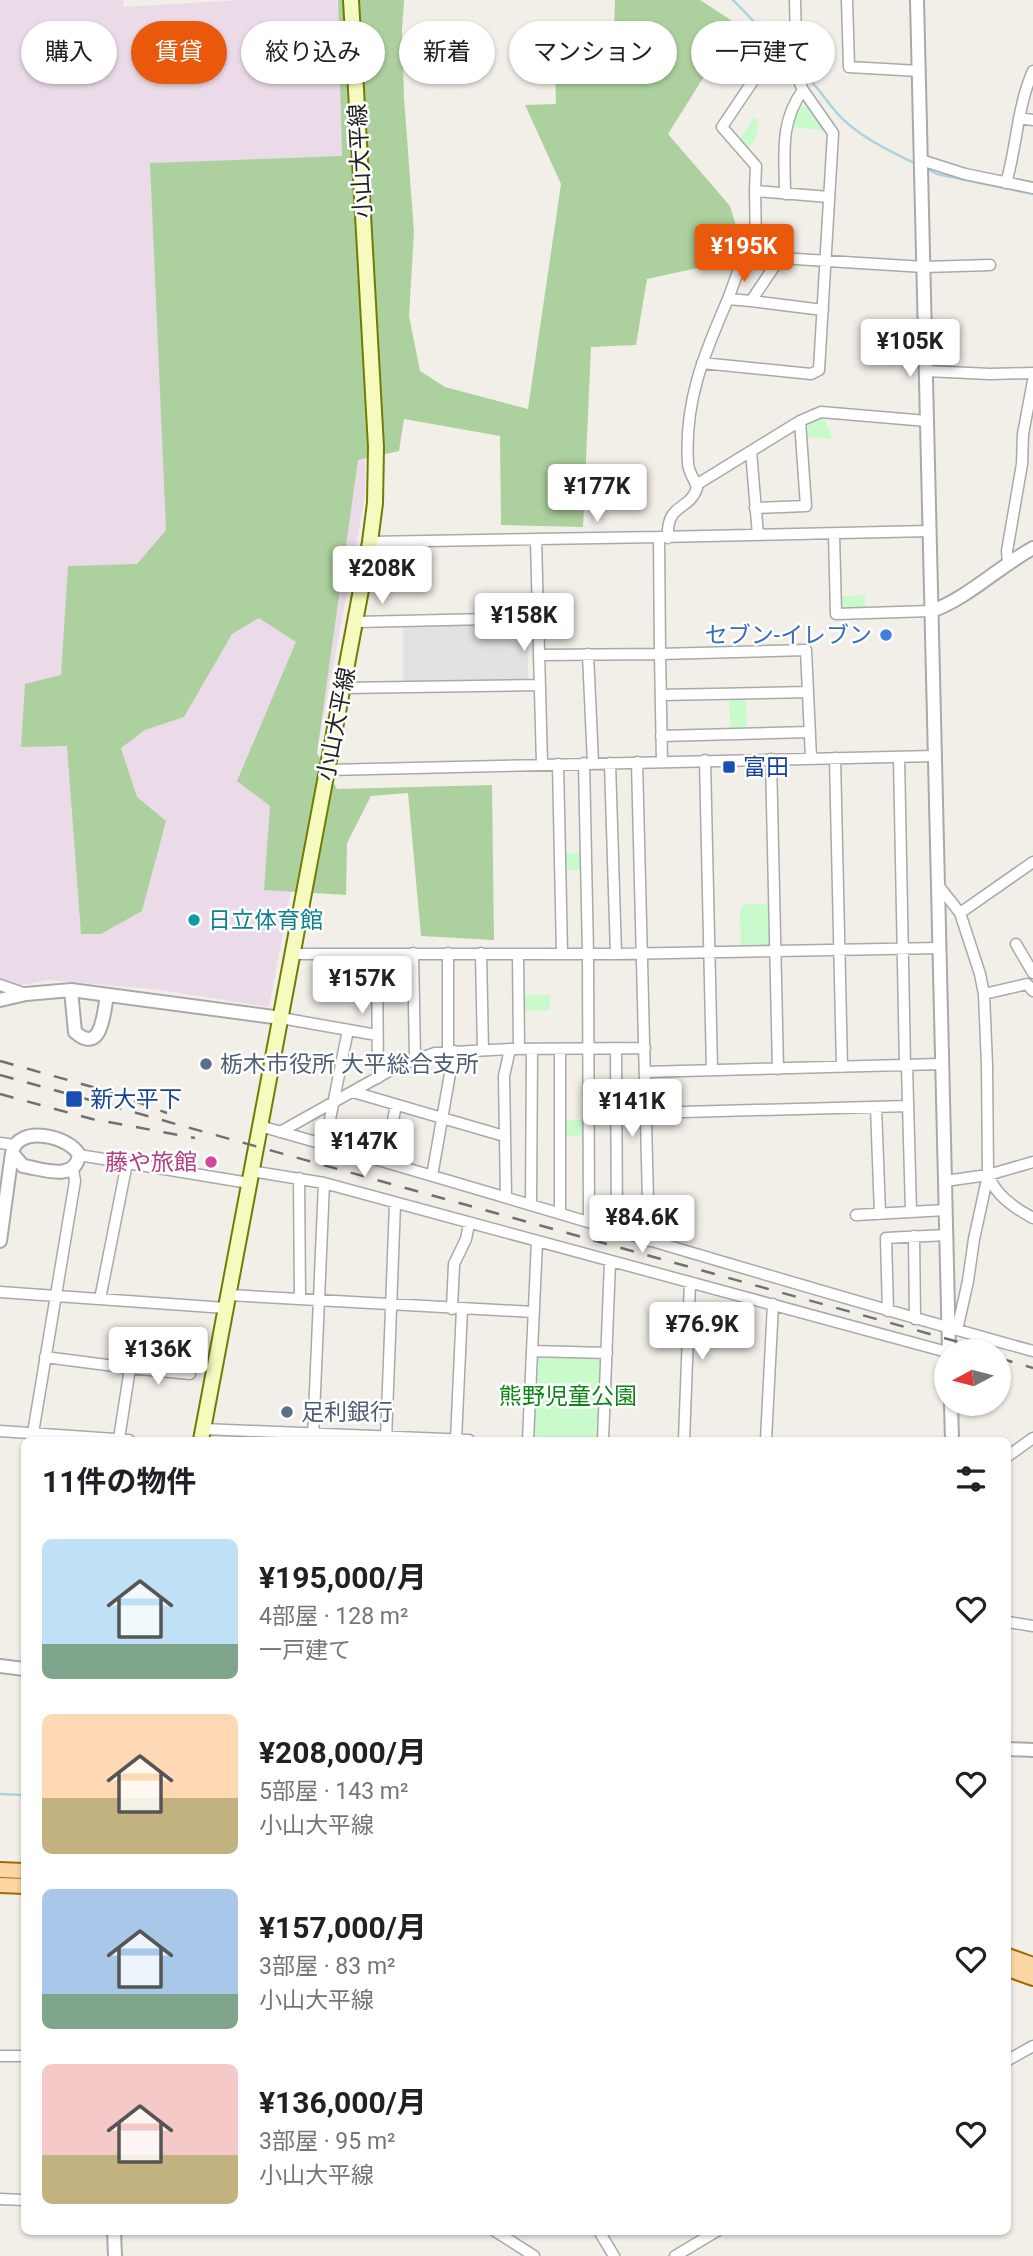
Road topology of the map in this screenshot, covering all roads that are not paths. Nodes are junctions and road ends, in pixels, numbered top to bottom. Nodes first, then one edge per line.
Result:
1 (351, 0) edge
2 (794, 0) edge
3 (847, 0) edge
4 (917, 0) edge
5 (919, 71) junction
6 (1033, 71) edge
7 (751, 84) edge
8 (803, 90) junction
9 (1028, 94) edge
10 (1019, 118) junction
11 (1033, 120) edge
12 (921, 159) junction
13 (1006, 183) junction
14 (1033, 188) edge
15 (755, 191) junction
16 (785, 194) junction
17 (829, 197) junction
18 (825, 261) junction
19 (989, 265) dead end
20 (924, 267) junction
21 (728, 299) junction
22 (751, 301) junction
23 (823, 310) junction
24 (702, 363) junction
25 (926, 371) junction
26 (1033, 373) edge
27 (1033, 381) edge
28 (800, 421) junction
29 (927, 421) junction
30 (751, 451) junction
31 (696, 485) junction
32 (755, 508) junction
33 (929, 531) junction
34 (834, 534) junction
35 (758, 536) junction
36 (664, 538) junction
37 (536, 540) junction
38 (370, 542) junction
39 (1033, 548) edge
40 (1007, 562) junction
41 (931, 611) junction
42 (538, 618) junction
43 (355, 622) junction
44 (588, 654) junction
45 (660, 654) junction
46 (539, 655) junction
47 (540, 685) junction
48 (343, 688) junction
49 (808, 692) junction
50 (661, 695) junction
51 (810, 732) junction
52 (661, 736) junction
53 (934, 756) junction
54 (899, 757) junction
55 (811, 758) junction
56 (835, 758) junction
57 (771, 759) junction
58 (705, 760) junction
59 (610, 762) junction
60 (637, 762) junction
61 (662, 762) junction
62 (588, 763) junction
63 (542, 764) junction
64 (558, 764) junction
65 (327, 770) junction
66 (1033, 862) edge
67 (938, 885) junction
68 (960, 913) junction
69 (1016, 944) dead end
70 (939, 948) junction
71 (902, 949) junction
72 (838, 950) junction
73 (775, 951) junction
74 (709, 952) junction
75 (413, 953) junction
76 (448, 953) junction
77 (481, 953) junction
78 (643, 953) junction
79 (293, 954) junction
80 (377, 954) junction
81 (518, 954) junction
82 (562, 954) junction
83 (588, 954) junction
84 (615, 954) junction
85 (1033, 973) edge
86 (0, 985) edge
87 (1031, 985) edge
88 (71, 990) junction
89 (26, 994) junction
90 (984, 994) junction
91 (107, 995) junction
92 (0, 1000) edge
93 (281, 1018) junction
94 (348, 1030) junction
95 (377, 1035) junction
96 (588, 1048) junction
97 (617, 1048) junction
98 (645, 1048) junction
99 (514, 1049) junction
100 (531, 1049) junction
101 (560, 1049) junction
102 (483, 1050) junction
103 (451, 1051) junction
104 (415, 1058) junction
105 (941, 1064) junction
106 (906, 1066) junction
107 (842, 1067) junction
108 (778, 1069) junction
109 (712, 1070) junction
110 (645, 1072) junction
111 (378, 1077) junction
112 (353, 1092) junction
113 (333, 1102) junction
114 (396, 1105) junction
115 (908, 1106) junction
116 (876, 1107) junction
117 (647, 1114) junction
118 (443, 1119) junction
119 (260, 1126) junction
120 (280, 1132) junction
121 (504, 1136) junction
122 (325, 1144) junction
123 (9, 1147) edge
124 (79, 1155) junction
125 (386, 1162) junction
126 (1033, 1162) edge
127 (127, 1163) junction
128 (23, 1166) junction
129 (73, 1169) junction
130 (9, 1175) junction
131 (988, 1175) junction
132 (432, 1176) junction
133 (250, 1177) junction
134 (299, 1178) junction
135 (945, 1181) junction
136 (324, 1184) junction
137 (506, 1197) junction
138 (395, 1204) junction
139 (531, 1204) junction
140 (946, 1210) junction
141 (911, 1212) junction
142 (560, 1213) junction
143 (880, 1214) junction
144 (856, 1215) dead end
145 (1033, 1218) edge
146 (589, 1222) junction
147 (468, 1224) junction
148 (617, 1231) junction
149 (947, 1235) junction
150 (914, 1236) junction
151 (0, 1241) edge
152 (537, 1241) junction
153 (649, 1241) junction
154 (610, 1261) junction
155 (690, 1282) junction
156 (0, 1292) edge
157 (54, 1296) junction
158 (100, 1299) junction
159 (300, 1299) junction
160 (320, 1300) junction
161 (227, 1302) junction
162 (772, 1304) junction
163 (391, 1305) junction
164 (457, 1309) junction
165 (888, 1311) junction
166 (533, 1312) junction
167 (915, 1319) junction
168 (953, 1329) junction
169 (951, 1339) edge
170 (934, 1347) edge
171 (532, 1351) junction
172 (1033, 1351) edge
173 (607, 1353) junction
174 (45, 1357) junction
175 (130, 1368) junction
176 (190, 1374) dead end
177 (951, 1416) edge
178 (0, 1431) edge
179 (33, 1433) junction
180 (202, 1435) edge
181 (85, 1437) edge
182 (124, 1437) edge
183 (313, 1437) edge
184 (386, 1437) edge
185 (456, 1437) edge
186 (528, 1437) edge
187 (603, 1437) edge
188 (684, 1437) edge
189 (766, 1437) edge
190 (952, 1437) edge
191 (1033, 1438) edge
192 (1011, 1455) edge
193 (1011, 1622) edge
194 (1033, 1626) edge
195 (0, 1666) edge
196 (21, 1669) edge
197 (1011, 1749) edge
198 (1033, 1750) edge
199 (0, 1870) edge
200 (21, 1871) edge
201 (0, 1885) edge
202 (21, 1886) edge
203 (1011, 1957) edge
204 (1033, 1965) edge
205 (1011, 1970) edge
206 (1033, 1978) edge
207 (1033, 2046) edge
208 (0, 2056) edge
209 (21, 2056) edge
210 (1011, 2058) edge
211 (0, 2199) edge
212 (21, 2200) edge
213 (114, 2235) edge
214 (501, 2235) edge
215 (601, 2235) edge
216 (710, 2235) edge
217 (114, 2256) edge
218 (534, 2256) edge
219 (614, 2256) edge
220 (675, 2256) edge

1 - 38 main road, 小山大平線
2 - 8 street
3 - 5 street
4 - 5 street
5 - 12 street
6 - 9 street
7 - 15 street
8 - 16 street
8 - 17 street
9 - 10 street
10 - 11 street
10 - 13 street
12 - 13 street
12 - 20 street
13 - 14 street
15 - 16 street
15 - 21 street
16 - 17 street
17 - 18 street
18 - 20 street
18 - 22 street
18 - 23 street
19 - 20 street
20 - 25 street
21 - 22 street
21 - 24 street
22 - 23 street
23 - 24 street
24 - 31 street
25 - 26 street
25 - 29 street
27 - 40 street
28 - 29 street
28 - 30 street
28 - 32 street
29 - 33 street
30 - 31 street
30 - 32 street
31 - 36 street
32 - 35 street
33 - 34 street
33 - 41 street
34 - 35 street
34 - 41 street
35 - 36 street
36 - 37 street
36 - 45 street
37 - 38 street
37 - 42 street
38 - 43 main road, 小山大平線
39 - 40 street
40 - 41 street
41 - 53 street
42 - 43 street
42 - 46 street
43 - 48 main road, 小山大平線
44 - 45 street
44 - 46 street
44 - 62 street
45 - 49 street
45 - 50 street
46 - 47 street
47 - 48 street
47 - 63 street
48 - 65 main road, 小山大平線
49 - 50 street
49 - 51 street
50 - 52 street
51 - 52 street
51 - 55 street
52 - 61 street
53 - 54 street
53 - 67 street
54 - 56 street
54 - 71 street
55 - 56 street
55 - 57 street
56 - 72 street
57 - 58 street
57 - 73 street
58 - 61 street
58 - 74 street
59 - 60 street
59 - 62 street
59 - 84 street
60 - 61 street
60 - 78 street
62 - 64 street
62 - 83 street
63 - 64 street
63 - 65 street
64 - 82 street
65 - 79 main road, 小山大平線
66 - 68 street
67 - 68 street
67 - 70 street
68 - 90 street
69 - 85 street
70 - 71 street
70 - 105 street
71 - 72 street
71 - 106 street
72 - 73 street
72 - 107 street
73 - 74 street
73 - 108 street
74 - 78 street
74 - 109 street
75 - 76 street
75 - 80 street
75 - 104 street
76 - 77 street
76 - 103 street
77 - 81 street
77 - 102 street
78 - 84 street
78 - 98 street
79 - 80 street
79 - 93 main road, 小山大平線
80 - 95 street
81 - 82 street
81 - 99 street
82 - 83 street
83 - 84 street
83 - 96 street
86 - 89 street
87 - 90 street
88 - 89 street
88 - 91 street
88 - 91 street
89 - 92 street
90 - 131 street
91 - 93 street
93 - 94 street
93 - 119 main road, 小山大平線
94 - 95 street
94 - 113 street
95 - 111 street
96 - 97 street
96 - 101 street
96 - 146 street
97 - 98 street
97 - 148 street
98 - 110 street
99 - 100 street
99 - 102 street
99 - 121 street
100 - 101 street
100 - 139 street
101 - 142 street
102 - 103 street
103 - 104 street
103 - 118 street
104 - 111 street
105 - 106 street
105 - 135 street
106 - 107 street
106 - 115 street
107 - 108 street
108 - 109 street
109 - 110 street
110 - 117 street
111 - 112 street
112 - 113 street
112 - 114 street
113 - 120 street
113 - 122 street
114 - 118 street
114 - 125 street
115 - 116 street
115 - 141 street
116 - 117 street
116 - 143 street
117 - 153 street
118 - 121 street
118 - 132 street
119 - 120 street
119 - 133 main road, 小山大平線
120 - 122 street
121 - 137 street
122 - 125 street
123 - 124 street
123 - 128 street
123 - 130 street
124 - 127 street
124 - 129 street
125 - 132 street
126 - 131 street
127 - 133 street
127 - 158 street
128 - 129 street
128 - 130 street
129 - 157 street
130 - 151 street
131 - 135 street
131 - 145 street
131 - 168 street
132 - 137 street
133 - 134 street
133 - 161 main road, 小山大平線
134 - 136 street
134 - 159 street
135 - 140 street
136 - 138 street
136 - 160 street
137 - 139 street
138 - 147 street
138 - 163 street
139 - 142 street
140 - 141 street
140 - 149 street
141 - 143 street
142 - 146 street
143 - 144 street
146 - 148 street
147 - 152 street
147 - 164 street
148 - 153 street
149 - 150 street
149 - 168 street
150 - 165 street
150 - 167 street
152 - 154 street
152 - 166 street
153 - 165 street
154 - 155 street
154 - 173 street
155 - 162 street
155 - 188 street
156 - 157 street
157 - 158 street
157 - 174 street
158 - 161 street
159 - 160 street
159 - 161 street
160 - 163 street
160 - 183 street
161 - 180 main road, 小山大平線
162 - 170 street
162 - 189 street
163 - 164 street
163 - 184 street
164 - 166 street
164 - 185 street
165 - 167 street
166 - 171 street
167 - 168 street
168 - 169 street
168 - 172 street
171 - 173 street
171 - 186 street
173 - 187 street
174 - 175 street
174 - 179 street
175 - 176 street
175 - 182 street
177 - 190 street
178 - 179 street
179 - 181 street
180 - 183 street
191 - 192 street
193 - 194 street
195 - 196 street
197 - 198 street
199 - 200 main road
201 - 202 main road
203 - 204 main road
205 - 206 main road
207 - 210 street
208 - 209 street
211 - 212 street
213 - 217 street
214 - 218 street
215 - 219 street
216 - 220 street

